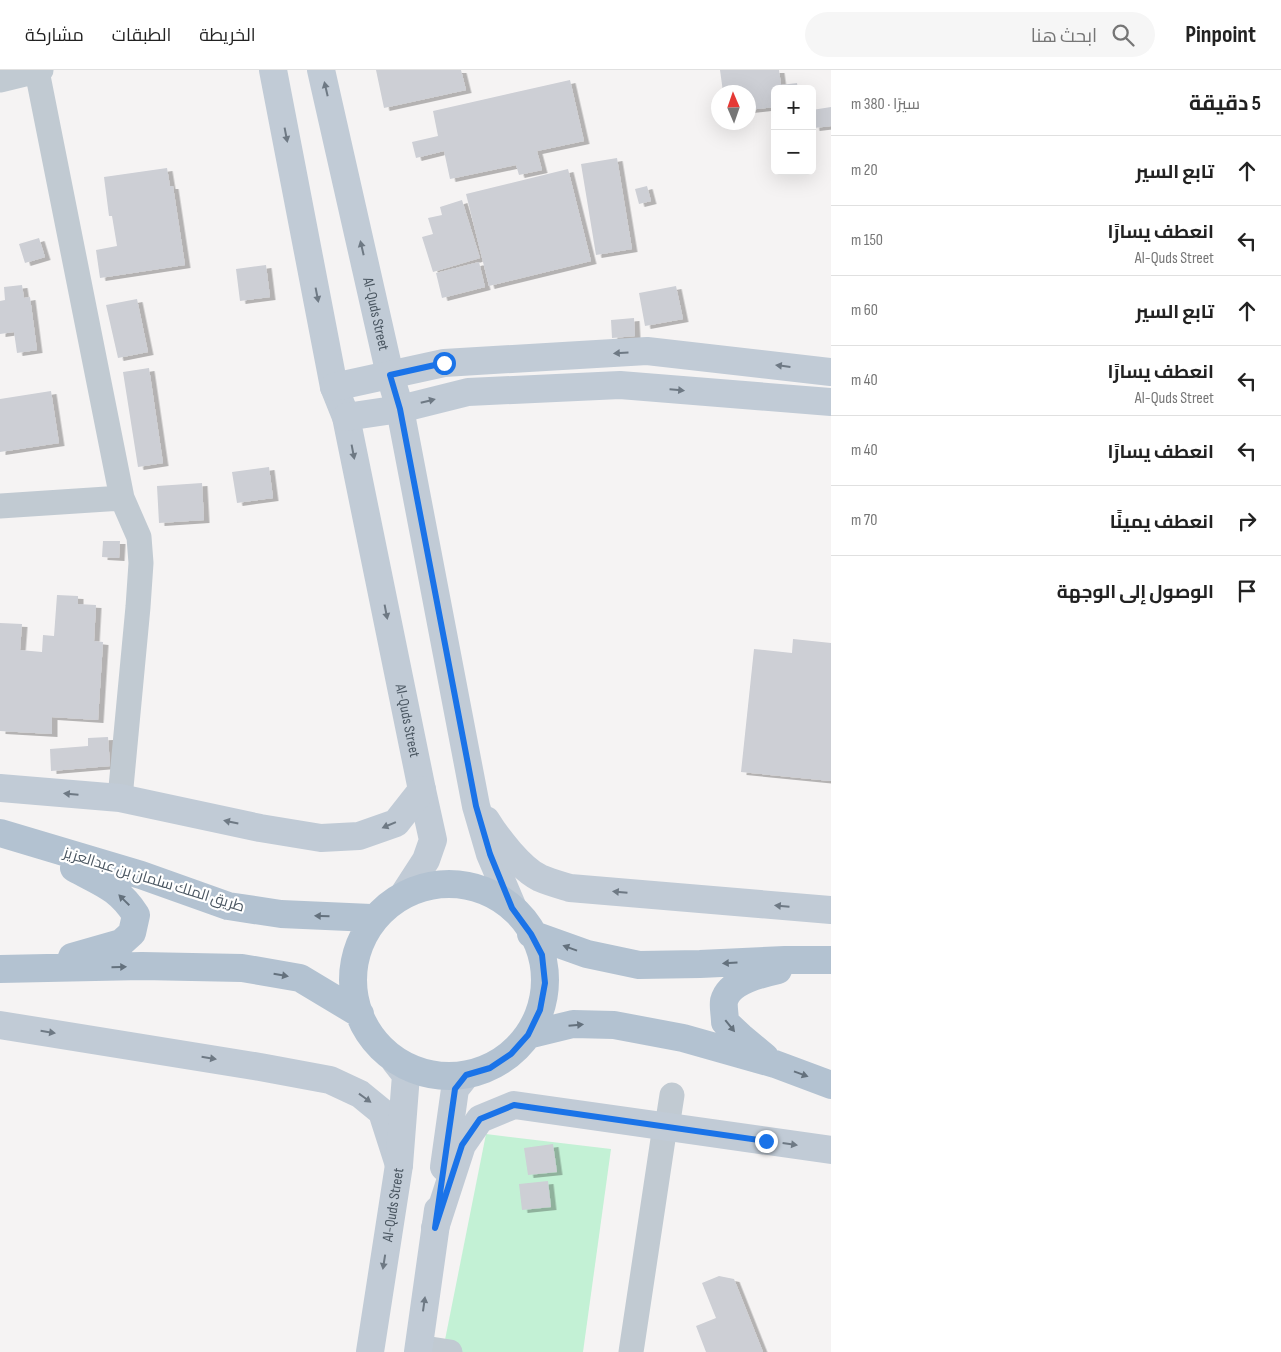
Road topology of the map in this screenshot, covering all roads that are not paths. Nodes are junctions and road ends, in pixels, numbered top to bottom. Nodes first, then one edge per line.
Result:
1 (39, 70) edge
2 (273, 70) edge
3 (322, 70) edge
4 (0, 80) edge
5 (831, 372) edge
6 (390, 375) junction
7 (334, 387) junction
8 (831, 402) edge
9 (400, 409) junction
10 (346, 417) junction
11 (122, 498) junction
12 (0, 506) edge
13 (0, 788) edge
14 (422, 790) junction
15 (120, 798) junction
16 (476, 806) junction
17 (10, 836) edge
18 (404, 894) junction
19 (512, 908) junction
20 (831, 910) edge
21 (371, 918) junction
22 (531, 934) junction
23 (826, 960) edge
24 (12, 969) edge
25 (360, 1014) junction
26 (0, 1025) edge
27 (528, 1035) junction
28 (395, 1061) junction
29 (775, 1064) junction
30 (466, 1075) junction
31 (831, 1085) edge
32 (672, 1095) dead end
33 (666, 1127) junction
34 (831, 1150) edge
35 (399, 1165) junction
36 (435, 1228) junction
37 (418, 1349) edge
38 (370, 1352) edge
39 (450, 1352) edge
40 (631, 1352) edge

1 - 4 street
1 - 11 street
2 -> 7 street, Al-Quds Street
6 -> 3 street, Al-Quds Street
5 -> 6 street
6 - 7 street
6 - 9 street, Al-Quds Street
7 - 10 street, Al-Quds Street
9 -> 8 street
9 - 10 street
9 - 16 street, Al-Quds Street
10 -> 14 street, Al-Quds Street
11 - 12 street
11 - 15 street
15 -> 13 street
14 -> 15 street
14 - 18 street, Al-Quds Street
16 - 19 street, Al-Quds Street
20 -> 16 street
21 -> 17 main road, طريق الملك سلمان بن عبدالعزيز
24 -> 17 main road
18 - 19 main road
18 - 21 main road
19 - 22 main road
21 - 25 main road
23 -> 22 main road
22 - 27 main road
23 -> 29 main road
24 -> 25 main road
25 - 28 main road
26 -> 35 street
27 -> 29 main road
27 - 30 main road
28 - 30 main road
28 - 35 street, Al-Quds Street
29 -> 31 main road
30 - 36 street
32 - 33 street
33 -> 34 street
33 - 36 street
33 - 40 street
35 -> 38 street, Al-Quds Street
37 -> 36 street
37 - 39 street

